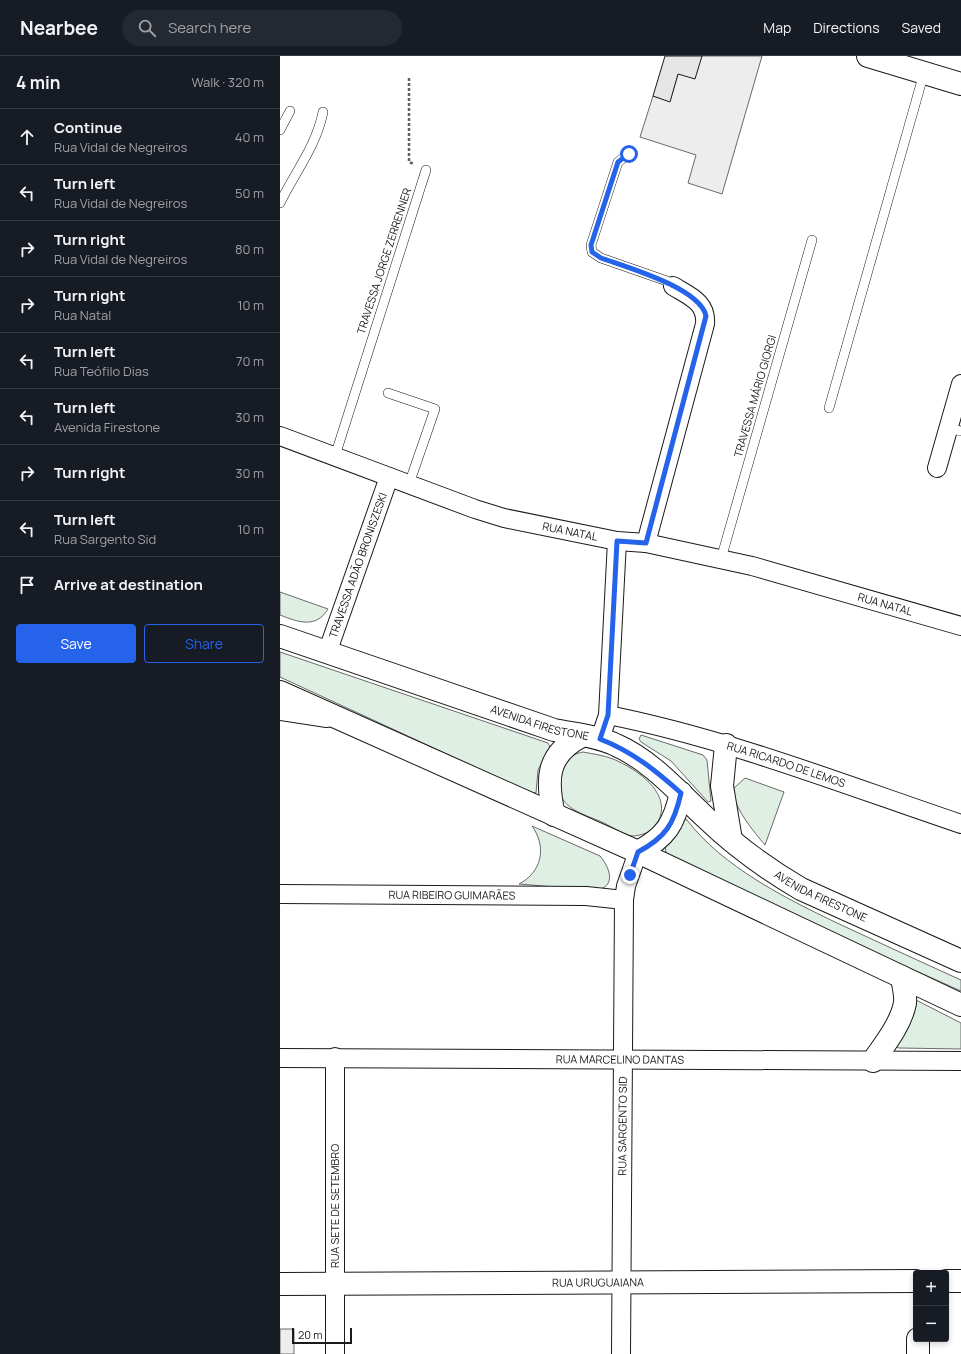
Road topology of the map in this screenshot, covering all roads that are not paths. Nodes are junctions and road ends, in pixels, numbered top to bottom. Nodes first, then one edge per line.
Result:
1 (868, 56) edge
2 (924, 73) junction
3 (961, 84) edge
4 (290, 111) dead end
5 (323, 112) dead end
6 (280, 130) edge
7 (629, 154) dead end
8 (426, 170) road end
9 (280, 203) edge
10 (812, 240) dead end
11 (673, 286) joint
12 (961, 384) edge
13 (388, 393) dead end
14 (829, 408) dead end
15 (955, 430) edge
16 (280, 436) edge
17 (335, 456) junction
18 (937, 468) dead end
19 (388, 477) junction
20 (408, 484) junction
21 (617, 541) junction
22 (646, 543) junction
23 (722, 559) junction
24 (961, 626) edge
25 (280, 636) edge
26 (327, 652) junction
27 (280, 692) edge
28 (280, 711) edge
29 (608, 715) junction
30 (340, 720) junction
31 (591, 738) junction
32 (726, 745) junction
33 (681, 793) junction
34 (554, 815) junction
35 (961, 824) edge
36 (731, 840) junction
37 (638, 852) junction
38 (280, 894) edge
39 (624, 900) junction
40 (961, 961) edge
41 (902, 977) junction
42 (961, 1004) edge
43 (335, 1057) junction
44 (280, 1058) edge
45 (623, 1061) junction
46 (873, 1061) junction
47 (961, 1061) edge
48 (913, 1281) edge
49 (949, 1281) edge
50 (961, 1281) edge
51 (622, 1283) junction
52 (280, 1284) edge
53 (335, 1284) junction
54 (918, 1342) edge
55 (335, 1354) edge
56 (621, 1354) edge
57 (918, 1354) edge

1 - 2 main road
2 - 3 main road
2 - 14 lane
4 - 6 lane
5 - 9 lane
7 - 11 lane
8 - 17 lane, TRAVESSA JORGE ZERRENNER
10 - 23 lane, TRAVESSA MÁRIO GIORGI
11 - 22 street
12 - 15 street
13 - 20 lane
15 - 18 street
16 - 17 street, RUA NATAL
17 - 19 street, RUA NATAL
19 - 20 street, RUA NATAL
19 - 26 street, TRAVESSA ADÃO BRONISZESKI
20 - 21 street, RUA NATAL
21 - 22 street, RUA NATAL
21 - 29 street
22 - 23 street, RUA NATAL
23 - 24 street, RUA NATAL
25 - 26 main road, AVENIDA FIRESTONE
26 - 31 main road, AVENIDA FIRESTONE
27 - 30 main road
28 - 30 street
29 - 31 street
29 - 32 street, RUA RICARDO DE LEMOS
30 - 34 main road
31 - 33 main road, AVENIDA FIRESTONE
31 - 34 main road
32 - 35 street, RUA RICARDO DE LEMOS
32 - 36 main road
33 - 36 main road, AVENIDA FIRESTONE
33 - 37 main road
34 - 37 main road
36 - 40 main road, AVENIDA FIRESTONE
37 - 39 street, RUA SARGENTO SID
37 - 41 main road
38 - 39 street, RUA RIBEIRO GUIMARÃES
39 - 45 street, RUA SARGENTO SID
41 - 42 main road
41 - 46 main road
43 - 44 street, RUA MARCELINO DANTAS
43 - 45 street, RUA MARCELINO DANTAS
43 - 53 street, RUA SETE DE SETEMBRO
45 - 46 street, RUA MARCELINO DANTAS
45 - 51 street, RUA SARGENTO SID
46 - 47 street, RUA MARCELINO DANTAS
48 - 51 main road, RUA URUGUAIANA
49 - 50 main road
51 - 53 main road, RUA URUGUAIANA
51 - 56 street, RUA SARGENTO SID
52 - 53 main road, RUA URUGUAIANA
53 - 55 street, RUA SETE DE SETEMBRO
54 - 57 main road

